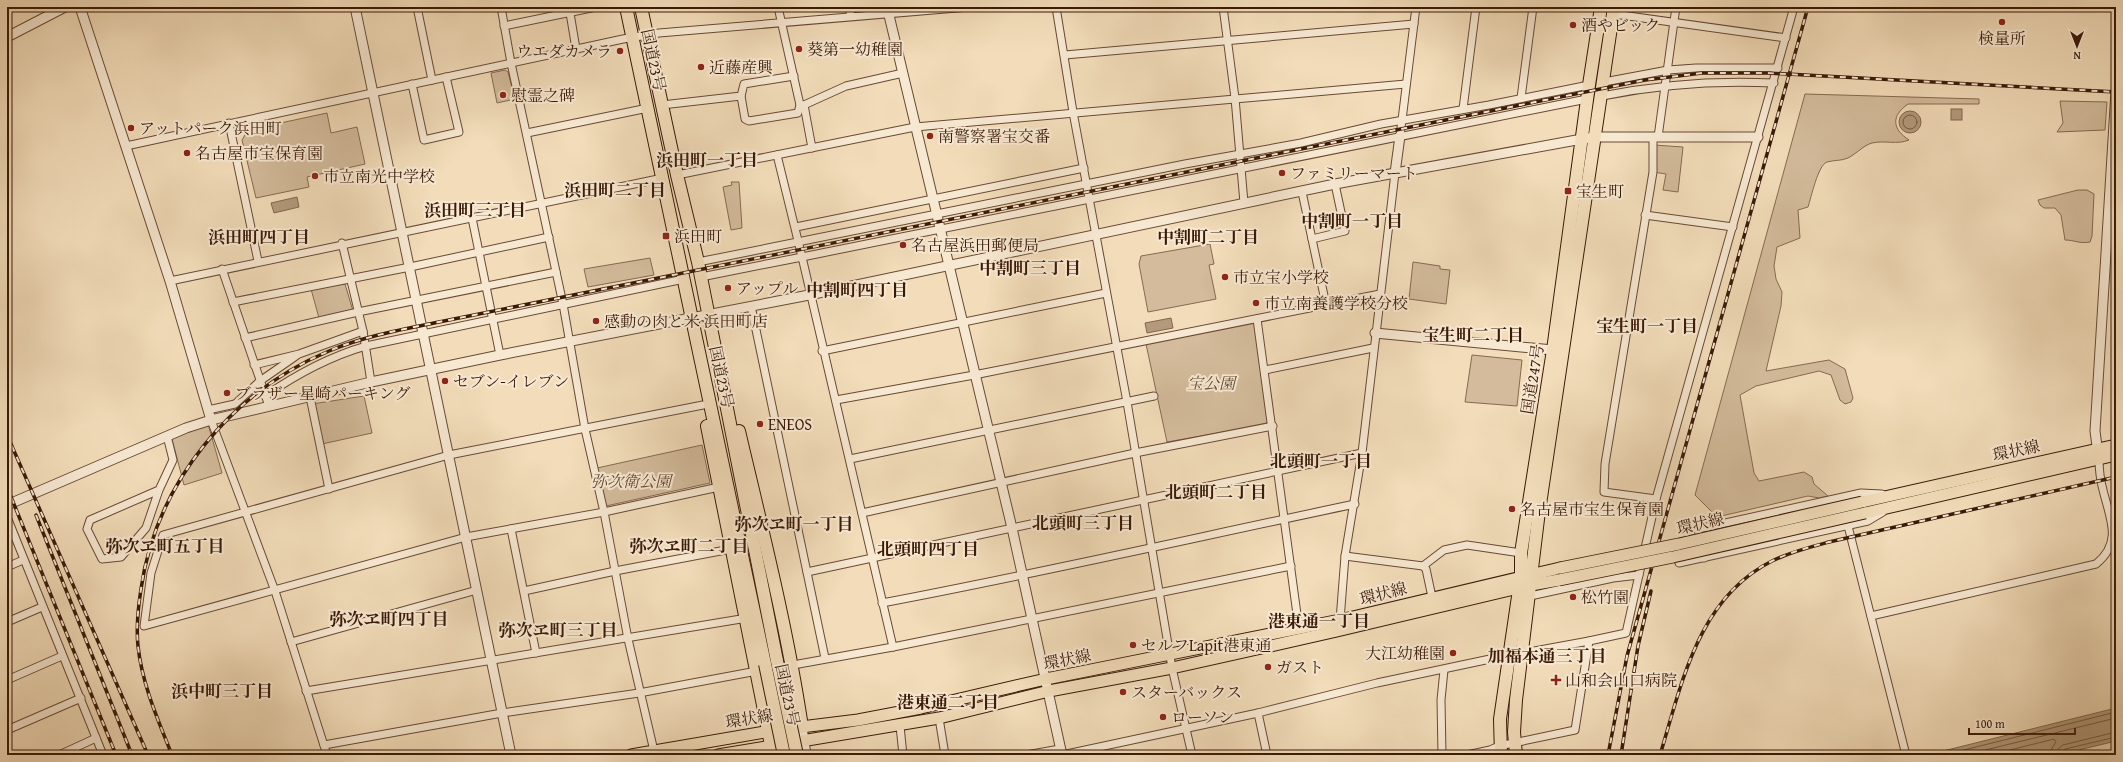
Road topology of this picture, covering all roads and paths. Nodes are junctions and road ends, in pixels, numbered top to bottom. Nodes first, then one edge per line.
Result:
1 (64, 7) edge
2 (80, 7) edge
3 (355, 7) edge
4 (416, 7) edge
5 (501, 7) edge
6 (596, 7) edge
7 (626, 7) edge
8 (641, 7) edge
9 (778, 7) edge
10 (849, 7) edge
11 (969, 7) edge
12 (1056, 7) edge
13 (1222, 7) edge
14 (1416, 7) edge
15 (1476, 7) edge
16 (1533, 7) edge
17 (1601, 7) edge
18 (1676, 7) edge
19 (1794, 7) edge
20 (570, 10) edge
21 (888, 10) edge
22 (1614, 11) edge
23 (851, 16) junction
24 (782, 22) junction
25 (1674, 22) junction
26 (1414, 24) junction
27 (504, 26) junction
28 (647, 35) junction
29 (7, 37) edge
30 (632, 38) junction
31 (1786, 38) junction
32 (1228, 40) junction
33 (576, 49) junction
34 (1065, 55) junction
35 (511, 63) junction
36 (1778, 68) junction
37 (1668, 70) junction
38 (903, 73) junction
39 (794, 76) junction
40 (446, 77) junction
41 (432, 80) junction
42 (1604, 82) junction
43 (1774, 83) junction
44 (412, 84) junction
45 (1406, 84) junction
46 (1589, 85) junction
47 (1666, 85) junction
48 (2116, 91) edge
49 (373, 92) junction
50 (741, 96) junction
51 (1602, 96) junction
52 (1235, 98) junction
53 (1521, 98) junction
54 (1587, 99) junction
55 (662, 105) junction
56 (802, 105) junction
57 (648, 108) junction
58 (1463, 109) junction
59 (1073, 112) junction
60 (1400, 121) junction
61 (229, 122) junction
62 (915, 126) junction
63 (527, 133) junction
64 (1400, 136) junction
65 (1596, 137) junction
66 (1655, 137) junction
67 (1758, 137) junction
68 (1582, 139) junction
69 (126, 146) junction
70 (812, 148) junction
71 (1239, 153) junction
72 (777, 155) junction
73 (1084, 168) junction
74 (1241, 168) junction
75 (1395, 173) junction
76 (677, 175) junction
77 (663, 178) junction
78 (1088, 184) junction
79 (1335, 184) junction
80 (1302, 192) junction
81 (1090, 198) junction
82 (932, 199) junction
83 (541, 203) junction
84 (1244, 203) junction
85 (936, 214) junction
86 (1646, 216) junction
87 (472, 218) junction
88 (796, 227) junction
89 (1733, 227) junction
90 (939, 229) junction
91 (402, 232) junction
92 (1096, 234) junction
93 (549, 238) junction
94 (1312, 239) junction
95 (799, 242) junction
96 (342, 244) junction
97 (480, 252) junction
98 (802, 257) junction
99 (258, 261) junction
100 (698, 262) junction
101 (948, 265) junction
102 (410, 267) junction
103 (222, 269) junction
104 (556, 272) junction
105 (701, 277) junction
106 (350, 278) junction
107 (684, 279) junction
108 (170, 281) junction
109 (486, 286) junction
110 (1106, 293) junction
111 (1380, 294) junction
112 (809, 295) junction
113 (417, 300) junction
114 (233, 302) junction
115 (563, 304) junction
116 (1326, 305) junction
117 (751, 306) junction
118 (358, 312) junction
119 (709, 315) junction
120 (692, 317) junction
121 (492, 318) junction
122 (1257, 319) junction
123 (962, 322) junction
124 (363, 331) junction
125 (423, 333) junction
126 (1375, 334) junction
127 (245, 338) junction
128 (570, 341) junction
129 (366, 346) junction
130 (1116, 346) junction
131 (1373, 348) junction
132 (1553, 350) junction
133 (822, 351) junction
134 (299, 354) junction
135 (500, 355) junction
136 (254, 365) junction
137 (431, 369) junction
138 (1265, 370) junction
139 (974, 375) junction
140 (260, 381) junction
141 (371, 382) junction
142 (265, 396) junction
143 (1154, 396) dead end
144 (310, 397) junction
145 (724, 398) junction
146 (836, 400) junction
147 (706, 401) junction
148 (1127, 402) junction
149 (269, 406) junction
150 (208, 410) junction
151 (211, 420) junction
152 (1273, 426) junction
153 (585, 428) junction
154 (987, 430) junction
155 (167, 436) junction
156 (2116, 445) edge
157 (1135, 452) junction
158 (1362, 453) junction
159 (2098, 454) junction
160 (449, 455) junction
161 (2116, 455) edge
162 (850, 459) junction
163 (1278, 470) junction
164 (1000, 482) junction
165 (723, 485) junction
166 (329, 489) junction
167 (159, 490) junction
168 (1890, 495) junction
169 (1142, 499) junction
170 (1656, 499) junction
171 (1355, 504) junction
172 (7, 505) edge
173 (1888, 508) junction
174 (604, 512) junction
175 (245, 513) junction
176 (862, 513) junction
177 (7, 517) edge
178 (1284, 519) junction
179 (1848, 526) junction
180 (1012, 528) junction
181 (511, 529) junction
182 (466, 538) junction
183 (1150, 546) junction
184 (731, 549) junction
185 (1521, 553) junction
186 (1345, 556) junction
187 (871, 557) junction
188 (1704, 558) junction
189 (23, 560) junction
190 (1680, 563) dead end
191 (1290, 566) junction
192 (1423, 566) junction
193 (7, 567) edge
194 (615, 571) junction
195 (807, 572) junction
196 (1640, 575) junction
197 (1023, 576) junction
198 (1527, 584) junction
199 (477, 590) junction
200 (275, 591) junction
201 (524, 591) junction
202 (1158, 592) junction
203 (1432, 597) junction
204 (882, 603) junction
205 (42, 607) junction
206 (1871, 616) junction
207 (747, 618) junction
208 (1031, 619) junction
209 (1340, 620) junction
210 (7, 622) edge
211 (1299, 628) junction
212 (628, 639) junction
213 (291, 642) junction
214 (1589, 642) junction
215 (893, 647) junction
216 (536, 653) junction
217 (1523, 653) junction
218 (1170, 655) junction
219 (1509, 655) junction
220 (62, 656) junction
221 (825, 658) junction
222 (491, 660) junction
223 (793, 665) junction
224 (1172, 668) junction
225 (1444, 670) junction
226 (757, 671) junction
227 (1046, 679) junction
228 (7, 680) edge
229 (306, 691) junction
230 (1049, 691) junction
231 (639, 693) junction
232 (80, 698) junction
233 (502, 713) junction
234 (1258, 713) junction
235 (939, 718) junction
236 (900, 726) junction
237 (802, 727) junction
238 (1186, 728) junction
239 (7, 730) edge
240 (769, 730) junction
241 (96, 738) junction
242 (804, 741) junction
243 (324, 745) junction
244 (1515, 749) edge
245 (772, 750) edge
246 (1500, 750) edge
247 (654, 751) junction
248 (1061, 752) edge
249 (59, 755) edge
250 (103, 755) edge
251 (327, 755) edge
252 (511, 755) edge
253 (631, 755) edge
254 (718, 755) edge
255 (784, 755) edge
256 (797, 755) edge
257 (806, 755) edge
258 (903, 755) edge
259 (945, 755) edge
260 (1026, 755) edge
261 (1192, 755) edge
262 (1267, 755) edge
263 (1442, 755) edge
264 (1467, 755) edge
265 (1906, 755) edge

1 - 29 street
2 - 69 street
3 - 49 street
4 - 41 street
5 - 27 street
6 - 20 street
7 - 30 highway, 国道23号
8 - 28 highway, 国道23号
9 - 24 street
10 - 23 street
11 - 21 street
12 - 34 street
13 - 32 street
14 - 26 street
15 - 58 street
16 - 53 street
17 - 46 highway, 国道247号
18 - 25 street
19 - 31 street
20 - 27 street
20 - 33 street
21 - 23 street
21 - 38 street
22 - 25 street
22 - 42 highway, 国道247号
23 - 24 street
24 - 28 street
24 - 39 street
25 - 31 street
25 - 37 street
26 - 32 street
26 - 45 street
27 - 35 street
28 - 30 street
28 - 55 highway, 国道23号
30 - 33 street
30 - 57 highway, 国道23号
31 - 36 street
32 - 34 street
32 - 52 street
33 - 35 street
34 - 59 street
35 - 40 street
35 - 63 street
36 - 37 street
36 - 43 street
37 - 42 street
37 - 47 street
38 - 56 street
38 - 62 street
39 - 50 street
39 - 56 street
40 - 41 street
40 - 44 street
41 - 44 street
42 - 51 highway, 国道247号
43 - 47 street
43 - 67 street
44 - 49 street
45 - 52 street
45 - 60 street
46 - 53 street
46 - 54 highway, 国道247号
47 - 51 street
47 - 66 street
48 - 159 street
49 - 61 street
49 - 91 street
50 - 55 street
50 - 56 street
51 - 65 highway, 国道247号
52 - 59 street
52 - 71 street
53 - 58 street
54 - 64 street
54 - 68 highway, 国道247号
55 - 76 highway, 国道23号
56 - 70 street
57 - 63 street
57 - 77 highway, 国道23号
58 - 60 street
59 - 62 street
59 - 73 street
60 - 64 street
60 - 71 street
61 - 69 street
61 - 99 street
62 - 70 street
62 - 82 street
63 - 83 street
64 - 74 street
64 - 75 street
65 - 66 street
65 - 68 street
65 - 198 highway, 国道247号
66 - 67 street
66 - 86 street
67 - 89 street
68 - 75 street
68 - 132 highway, 国道247号
69 - 108 street
70 - 72 street
71 - 74 street
71 - 78 street
72 - 76 street
72 - 88 street
73 - 78 street
73 - 82 street
74 - 81 street
74 - 84 street
75 - 79 street
75 - 111 street
76 - 100 highway, 国道23号
77 - 83 street
77 - 107 highway, 国道23号
78 - 81 street
78 - 85 street
79 - 80 street
79 - 94 street
80 - 84 street
80 - 94 street
81 - 90 street
81 - 92 street
82 - 85 street
82 - 88 street
83 - 87 street
83 - 93 street
84 - 92 street
85 - 90 street
85 - 95 street
86 - 89 street
86 - 170 street
87 - 91 street
87 - 97 street
88 - 95 street
89 - 170 street
90 - 98 street
90 - 101 street
91 - 96 street
91 - 102 street
92 - 101 street
92 - 110 street
93 - 97 street
93 - 104 street
94 - 116 street
95 - 98 street
95 - 100 street
96 - 99 street
96 - 106 street
97 - 102 street
97 - 109 street
98 - 105 street
98 - 112 street
99 - 103 street
100 - 105 highway, 国道23号
101 - 112 street
101 - 123 street
102 - 106 street
102 - 113 street
103 - 108 street
103 - 114 street
104 - 109 street
104 - 115 street
105 - 119 highway, 国道23号
106 - 114 street
106 - 118 street
107 - 115 street
107 - 120 highway, 国道23号
108 - 150 street
109 - 113 street
109 - 121 street
110 - 123 street
110 - 130 street
111 - 116 street
111 - 126 street
112 - 117 street
112 - 133 street
113 - 118 street
113 - 125 street
114 - 127 street
115 - 121 street
115 - 128 street
116 - 122 street
117 - 119 street
117 - 195 street
118 - 124 street
118 - 127 street
119 - 120 street
119 - 145 highway, 国道23号
120 - 128 street
120 - 147 highway, 国道23号
121 - 125 street
121 - 135 street
122 - 130 street
122 - 138 street
123 - 133 street
123 - 139 street
124 - 129 street
124 - 134 street
125 - 129 street
125 - 137 street
126 - 131 street
126 - 132 street
127 - 136 street
128 - 135 street
128 - 153 street
129 - 141 street
129 - 142 street
130 - 139 street
130 - 148 street
131 - 138 street
131 - 158 street
132 - 185 highway, 国道247号
133 - 146 street
134 - 136 street
134 - 140 street
135 - 137 street
136 - 140 street
137 - 141 street
137 - 160 street
138 - 152 street
139 - 146 street
139 - 154 street
140 - 142 street
140 - 150 street
141 - 144 street
142 - 149 street
143 - 148 street
144 - 149 street
144 - 166 street
145 - 223 highway
145 - 256 highway, 国道23号, bridge
146 - 162 street
147 - 153 street
147 - 165 highway, 国道23号
148 - 154 street
148 - 157 street
149 - 151 street
150 - 151 street
151 - 155 street
151 - 175 street
152 - 157 street
152 - 163 street
153 - 160 street
153 - 174 street
154 - 162 street
154 - 164 street
155 - 167 street
155 - 172 street
156 - 159 main road, 環状線
157 - 164 street
157 - 169 street
158 - 163 street
158 - 171 street
159 - 161 main road, 環状線
159 - 168 main road, 環状線
159 - 173 main road, 環状線
159 - 206 street
160 - 166 street
160 - 182 street
162 - 176 street
163 - 169 street
163 - 178 street
164 - 176 street
164 - 180 street
165 - 174 street
165 - 184 highway
165 - 255 highway, 国道23号, bridge
166 - 175 street
167 - 167 street
168 - 188 street
168 - 198 main road, 環状線, bridge
169 - 180 street
169 - 183 street
170 - 196 street
171 - 178 street
171 - 186 street
173 - 179 street
173 - 198 main road, 環状線, bridge
174 - 181 street
174 - 194 street
175 - 200 street
175 - 200 street
176 - 187 street
177 - 189 street
178 - 183 street
178 - 191 street
179 - 188 street
179 - 206 street
180 - 187 street
180 - 197 street
181 - 182 street
181 - 201 street
182 - 199 street
182 - 200 street
183 - 197 street
183 - 202 street
184 - 194 street
184 - 207 highway
185 - 192 street
185 - 198 highway, 国道247号
186 - 192 street
186 - 209 street
187 - 195 street
187 - 204 street
188 - 190 street
189 - 193 street
189 - 205 street
191 - 202 street
191 - 211 street
192 - 203 street
194 - 201 street
194 - 212 street
195 - 221 street
196 - 198 street
196 - 214 street
197 - 204 street
197 - 208 street
198 - 203 main road, 環状線
198 - 217 highway, 国道247号
198 - 219 highway, 国道247号
198 - 224 main road, 環状線
199 - 213 street
199 - 222 street
200 - 213 street
201 - 216 street
202 - 208 street
202 - 218 street
203 - 209 main road, 環状線
204 - 215 street
205 - 210 street
205 - 220 street
206 - 265 street
207 - 212 street
207 - 226 highway
208 - 215 street
208 - 227 street
209 - 211 main road, 環状線
211 - 218 main road, 環状線
212 - 216 street
212 - 231 street
213 - 229 street
214 - 217 street
214 - 244 street
215 - 221 street
216 - 222 street
217 - 244 highway, 国道247号
218 - 224 street
218 - 227 main road, 環状線
219 - 225 street
219 - 246 highway, 国道247号
220 - 228 street
220 - 232 street
221 - 223 street
222 - 229 street
222 - 233 street
223 - 237 highway
224 - 230 main road, 環状線
224 - 238 street
225 - 234 street
225 - 263 street
226 - 231 street
226 - 240 highway
227 - 230 street
227 - 237 main road, 環状線
229 - 243 street
230 - 235 main road, 環状線
230 - 248 street
231 - 233 street
231 - 247 street
232 - 239 street
232 - 241 street
233 - 243 street
233 - 252 street
234 - 238 street
234 - 262 street
235 - 236 main road, 環状線
235 - 259 street
236 - 242 main road, 環状線
236 - 258 street
237 - 240 main road, 環状線
237 - 242 street
238 - 248 street
238 - 261 street
240 - 245 highway
240 - 247 main road, 環状線
241 - 249 street
241 - 250 street
242 - 245 main road, 環状線
242 - 257 street
243 - 251 street
244 - 246 street
245 - 254 main road, 環状線
246 - 264 street
247 - 253 main road, 環状線
248 - 260 street

